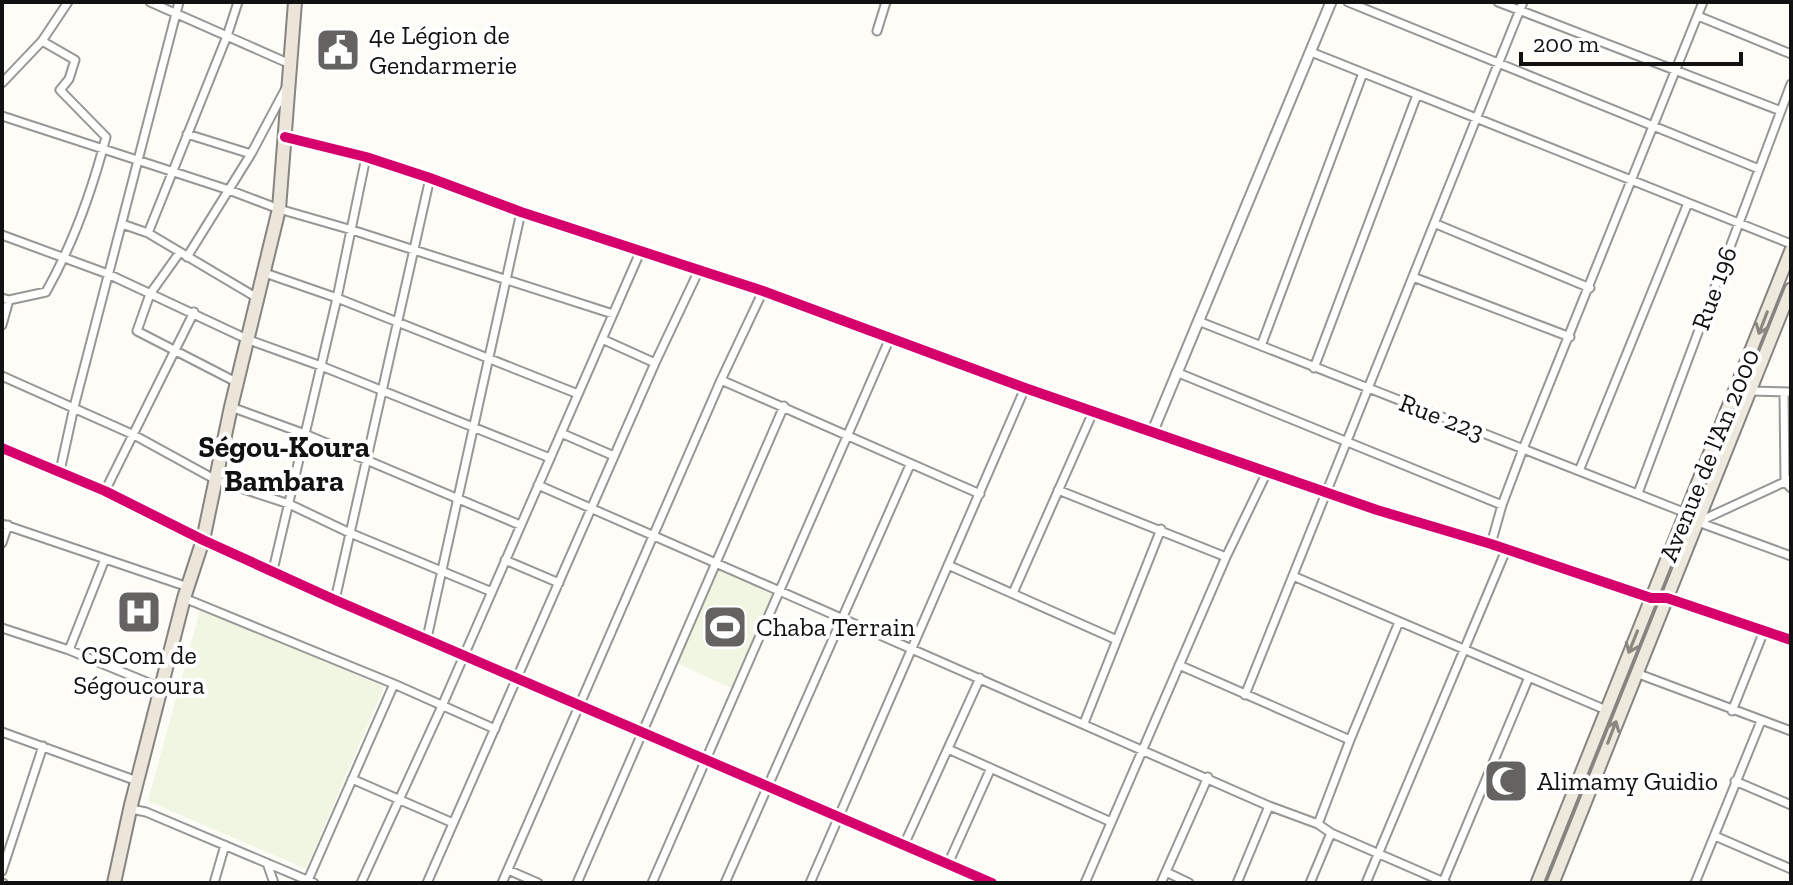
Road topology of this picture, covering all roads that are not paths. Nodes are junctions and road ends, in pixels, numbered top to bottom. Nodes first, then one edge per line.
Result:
1 (68, 2) edge
2 (150, 2) edge
3 (179, 2) edge
4 (238, 2) edge
5 (295, 2) edge
6 (886, 2) edge
7 (1331, 2) edge
8 (1348, 2) edge
9 (1498, 2) edge
10 (1703, 2) edge
11 (1521, 6) edge
12 (176, 14) junction
13 (1698, 16) junction
14 (877, 31) dead end
15 (227, 36) junction
16 (42, 41) junction
17 (1311, 52) junction
18 (1791, 54) edge
19 (1498, 63) junction
20 (290, 64) junction
21 (1674, 71) junction
22 (1363, 73) junction
23 (2, 83) edge
24 (289, 83) junction
25 (1791, 84) edge
26 (1417, 95) junction
27 (1781, 111) junction
28 (2, 116) edge
29 (1476, 118) junction
30 (1652, 126) junction
31 (187, 134) junction
32 (285, 137) junction
33 (102, 149) junction
34 (251, 154) junction
35 (366, 157) junction
36 (138, 160) junction
37 (1759, 169) junction
38 (172, 172) junction
39 (430, 178) junction
40 (1630, 179) junction
41 (229, 190) junction
42 (1688, 203) junction
43 (279, 209) junction
44 (521, 212) junction
45 (1739, 223) junction
46 (122, 224) junction
47 (1436, 224) junction
48 (352, 230) junction
49 (148, 233) junction
50 (2, 235) edge
51 (1791, 244) edge
52 (414, 250) junction
53 (641, 250) junction
54 (1791, 250) edge
55 (184, 254) junction
56 (66, 257) junction
57 (699, 270) junction
58 (265, 273) junction
59 (108, 274) junction
60 (1413, 277) junction
61 (505, 280) junction
62 (1590, 288) junction
63 (1791, 289) edge
64 (763, 291) junction
65 (150, 294) junction
66 (337, 298) junction
67 (6, 299) edge
68 (259, 299) junction
69 (194, 312) junction
70 (613, 314) junction
71 (1198, 321) junction
72 (397, 322) junction
73 (2, 325) edge
74 (1570, 337) junction
75 (890, 338) junction
76 (602, 339) junction
77 (249, 340) junction
78 (1261, 346) junction
79 (176, 352) junction
80 (488, 358) junction
81 (655, 363) junction
82 (321, 366) junction
83 (1314, 368) junction
84 (1176, 372) junction
85 (2, 376) edge
86 (721, 380) junction
87 (238, 383) junction
88 (1025, 388) junction
89 (1368, 388) junction
90 (382, 391) junction
91 (1750, 391) junction
92 (1788, 392) edge
93 (578, 394) junction
94 (784, 406) junction
95 (74, 407) junction
96 (231, 407) junction
97 (1093, 412) junction
98 (473, 428) junction
99 (561, 433) junction
100 (1152, 433) junction
101 (305, 434) junction
102 (134, 435) junction
103 (846, 437) junction
104 (1347, 440) junction
105 (2, 448) edge
106 (1523, 449) junction
107 (614, 456) junction
108 (550, 458) junction
109 (366, 460) junction
110 (910, 465) junction
111 (60, 471) junction
112 (1579, 471) junction
113 (1267, 472) junction
114 (216, 480) junction
115 (1789, 483) edge
116 (538, 485) junction
117 (1058, 490) junction
118 (105, 491) junction
119 (1327, 493) junction
120 (1638, 493) junction
121 (980, 494) junction
122 (457, 499) junction
123 (289, 504) junction
124 (1502, 505) junction
125 (591, 509) junction
126 (1686, 513) junction
127 (1698, 522) junction
128 (5, 524) edge
129 (520, 525) junction
130 (1161, 529) junction
131 (350, 533) junction
132 (653, 536) junction
133 (203, 540) junction
134 (2, 543) edge
135 (1491, 544) junction
136 (1506, 550) junction
137 (1791, 556) edge
138 (1226, 557) junction
139 (105, 559) junction
140 (505, 560) junction
141 (714, 564) junction
142 (948, 565) junction
143 (273, 570) junction
144 (441, 571) junction
145 (1293, 576) junction
146 (559, 583) junction
147 (186, 592) junction
148 (492, 592) junction
149 (778, 592) junction
150 (1013, 593) junction
151 (1651, 598) junction
152 (1667, 598) junction
153 (335, 600) junction
154 (841, 620) junction
155 (1399, 622) junction
156 (2, 628) edge
157 (1764, 631) junction
158 (427, 638) junction
159 (1117, 640) junction
160 (1791, 640) edge
161 (912, 649) junction
162 (69, 650) junction
163 (1463, 650) junction
164 (465, 654) junction
165 (1179, 665) junction
166 (1635, 673) junction
167 (517, 677) junction
168 (1529, 677) junction
169 (980, 678) junction
170 (394, 684) junction
171 (161, 688) junction
172 (1245, 695) junction
173 (580, 705) junction
174 (442, 706) junction
175 (1606, 710) junction
176 (1732, 711) junction
177 (1761, 721) junction
178 (1084, 723) junction
179 (495, 729) junction
180 (642, 730) junction
181 (1791, 731) edge
182 (2, 732) edge
183 (1350, 740) junction
184 (43, 746) junction
185 (948, 749) junction
186 (1143, 750) junction
187 (705, 761) junction
188 (991, 768) junction
189 (1208, 777) junction
190 (352, 779) junction
191 (137, 781) junction
192 (1735, 781) junction
193 (767, 788) junction
194 (400, 800) junction
195 (1791, 805) edge
196 (1269, 806) junction
197 (131, 809) junction
198 (839, 817) junction
199 (1111, 822) junction
200 (453, 823) junction
201 (1318, 824) junction
202 (1331, 833) junction
203 (1715, 836) junction
204 (225, 845) junction
205 (904, 845) junction
206 (1378, 852) junction
207 (267, 863) junction
208 (948, 864) junction
209 (1791, 869) edge
210 (508, 870) junction
211 (2, 871) edge
212 (1166, 872) junction
213 (311, 882) edge
214 (1444, 882) edge
215 (114, 883) edge
216 (214, 883) edge
217 (274, 883) edge
218 (361, 883) edge
219 (427, 883) edge
220 (502, 883) edge
221 (538, 883) edge
222 (577, 883) edge
223 (652, 883) edge
224 (725, 883) edge
225 (810, 883) edge
226 (992, 883) edge
227 (1085, 883) edge
228 (1161, 883) edge
229 (1189, 883) edge
230 (1237, 883) edge
231 (1310, 883) edge
232 (1366, 883) edge
233 (1537, 883) edge
234 (1553, 883) edge
235 (1695, 883) edge

1 - 16 street
2 - 12 street
3 - 12 street
4 - 15 street
5 - 20 highway
6 - 14 street
7 - 17 street
8 - 19 street
9 - 11 street
10 - 13 street
11 - 19 street
11 - 21 street
12 - 15 street
12 - 36 street
13 - 18 street
13 - 21 street
15 - 20 street
15 - 31 street
16 - 23 street
16 - 33 street
17 - 22 street
17 - 71 street
19 - 29 street
19 - 30 street
20 - 24 highway
21 - 27 street
21 - 30 street
22 - 26 street
22 - 78 street
24 - 32 highway
24 - 34 street
25 - 27 street, Rue 196
26 - 29 street
26 - 83 street
27 - 37 street, Rue 196
28 - 33 street
29 - 40 street
29 - 47 street
30 - 37 street
30 - 40 street
31 - 34 street
31 - 38 street
32 - 35 street
32 - 43 highway
33 - 36 street
33 - 56 street
34 - 41 street
35 - 39 street
35 - 48 street
36 - 38 street
36 - 46 street
37 - 45 street, Rue 196
38 - 41 street
38 - 49 street
39 - 44 street
39 - 52 street
40 - 42 street
40 - 62 street
41 - 43 street
41 - 55 street
42 - 45 street
42 - 112 street
43 - 48 street
43 - 58 highway
44 - 53 street
44 - 61 street
45 - 51 street
45 - 120 street, Rue 196
46 - 49 street
46 - 59 street
47 - 60 street
47 - 62 street
48 - 52 street
48 - 66 street
49 - 55 street
50 - 56 street
52 - 61 street
52 - 72 street
53 - 57 street
53 - 70 street
54 -> 126 main road, Avenue de l'An 2000
55 - 65 street
55 - 68 street
56 - 59 street
56 - 67 street
57 - 64 street
57 - 81 street
58 - 66 street
58 - 68 highway
59 - 65 street
59 - 95 street
60 - 74 street
60 - 89 street
61 - 70 street
61 - 80 street
62 - 74 street
63 - 91 main road, Avenue de l'An 2000
64 - 75 street
64 - 86 street
65 - 69 street
65 - 79 street
66 - 72 street
66 - 82 street
67 - 73 street
68 - 77 highway
69 - 77 street
69 - 79 street
70 - 76 street
71 - 78 street, Rue 223
71 - 84 street
72 - 80 street
72 - 90 street
74 - 106 street
75 - 88 street
75 - 103 street
76 - 81 street
76 - 93 street
77 - 82 street
77 - 87 highway
78 - 83 street, Rue 223
79 - 87 street
79 - 102 street
80 - 93 street
80 - 98 street
81 - 107 street
82 - 90 street
82 - 101 street
83 - 89 street, Rue 223
84 - 100 street
84 - 104 street
85 - 95 street
86 - 94 street
86 - 132 street
87 - 96 highway
88 - 97 street
88 - 121 street
89 - 104 street
89 - 106 street, Rue 223
90 - 98 street
90 - 109 street
91 - 92 street
91 - 127 main road, Avenue de l'An 2000
92 - 115 street
93 - 99 street
94 - 103 street
94 - 141 street
95 - 102 street
95 - 111 street
96 - 101 street
96 - 114 highway
97 - 100 street
97 - 117 street
98 - 108 street
98 - 122 street
99 - 107 street
99 - 108 street
100 - 113 street
101 - 109 street
101 - 123 street
102 - 114 street
102 - 118 street
103 - 110 street
103 - 149 street
104 - 119 street
104 - 124 street
105 - 111 street
106 - 112 street, Rue 223
106 - 124 street
107 - 125 street
108 - 116 street
109 - 122 street
109 - 131 street
110 - 121 street
110 - 154 street
111 - 118 street
112 - 120 street, Rue 223
113 - 119 street
113 - 138 street
114 - 123 street
114 - 133 highway
115 - 127 street
116 - 125 street
116 - 129 street
117 - 130 street
117 - 150 street
118 - 133 street
119 - 135 street
119 - 145 street
120 - 126 street, Rue 223
121 - 142 street
122 - 129 street
122 - 144 street
123 - 131 street
123 - 143 street
124 - 135 street
125 - 132 street
125 - 146 street
126 - 151 main road, Avenue de l'An 2000
127 - 137 street
127 - 152 main road, Avenue de l'An 2000
128 - 134 street
128 - 139 street
129 - 140 street
130 - 138 street
130 - 159 street
131 - 144 street
131 - 153 street
132 - 141 street
132 - 173 street
133 - 143 street
133 - 147 highway
135 - 136 street
136 - 151 street
136 - 163 street
138 - 165 street
139 - 147 street
139 - 162 street
140 - 146 street
140 - 148 street
141 - 149 street
141 - 180 street
142 - 150 street
142 - 161 street
143 - 153 street
144 - 148 street
144 - 158 street
145 - 155 street
145 - 172 street
146 - 167 street
147 - 170 street
147 - 171 highway
148 - 164 street
149 - 154 street
149 - 187 street
150 - 159 street
151 - 152 street
151 -> 175 main road, Avenue de l'An 2000
152 - 157 street
152 - 166 main road, Avenue de l'An 2000
153 - 158 street
154 - 161 street
154 - 193 street
155 - 163 street
155 - 183 street
156 - 162 street
157 - 160 street
157 - 176 street
158 - 164 street
159 - 178 street
161 - 169 street
161 - 198 street
162 - 171 street
163 - 168 street
163 - 206 street
164 - 167 street
164 - 174 street
165 - 172 street
165 - 186 street
166 - 176 street
234 -> 166 main road, Avenue de l'An 2000
167 - 173 street
167 - 179 street
168 - 175 street
168 - 214 street
169 - 178 street
169 - 185 street
170 - 174 street
170 - 190 street
171 - 191 highway
172 - 183 street
173 - 180 street
173 - 210 street
174 - 179 street
174 - 194 street
175 - 233 main road, Avenue de l'An 2000
176 - 177 street
177 - 181 street
177 - 192 street
178 - 186 street
179 - 200 street
180 - 187 street
180 - 222 street
182 - 184 street
183 - 201 street
184 - 191 street
184 - 211 street
185 - 188 street
185 - 205 street
186 - 189 street
186 - 199 street
187 - 193 street
187 - 223 street
188 - 199 street
188 - 208 street
189 - 196 street
189 - 212 street
190 - 194 street
190 - 213 street
191 - 197 highway
192 - 195 street
192 - 203 street
193 - 198 street
193 - 224 street
194 - 200 street
194 - 218 street
196 - 201 street
196 - 230 street
197 - 204 street
197 - 215 highway
198 - 205 street
198 - 225 street
199 - 227 street
200 - 219 street
201 - 202 street
202 - 206 street
202 - 231 street
203 - 209 street
203 - 235 street
204 - 207 street
204 - 216 street
205 - 208 street
206 - 214 street
206 - 232 street
207 - 213 street
207 - 217 street
208 - 226 street
210 - 220 street
210 - 221 street
212 - 228 street
212 - 229 street

